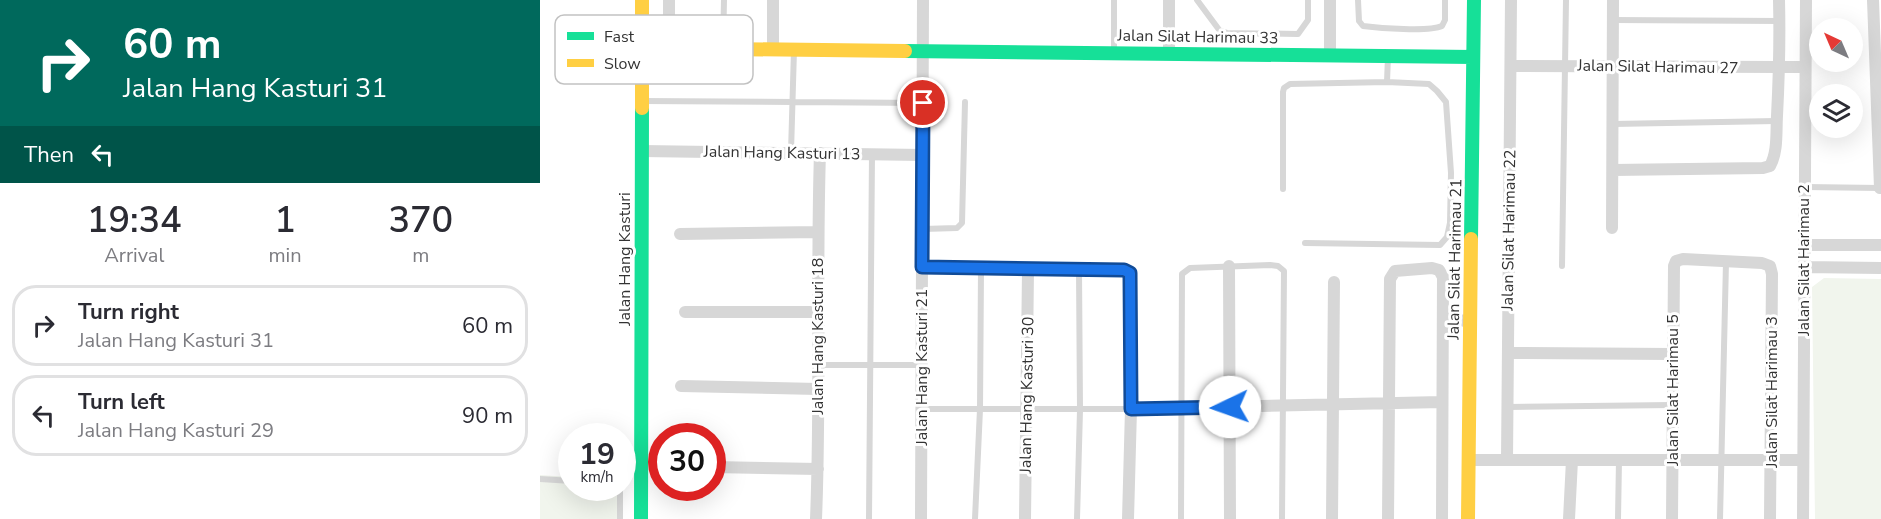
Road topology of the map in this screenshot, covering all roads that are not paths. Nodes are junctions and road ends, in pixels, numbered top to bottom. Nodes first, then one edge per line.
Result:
1 (724, 0) edge
2 (773, 0) edge
3 (923, 0) edge
4 (1114, 0) edge
5 (1169, 0) edge
6 (1197, 0) edge
7 (1308, 0) edge
8 (1330, 0) edge
9 (1358, 0) edge
10 (1445, 0) edge
11 (1474, 0) edge
12 (1511, 0) edge
13 (1566, 0) edge
14 (1613, 0) edge
15 (1779, 0) edge
16 (1806, 0) edge
17 (1874, 0) edge
18 (724, 15) edge
19 (1613, 20) junction
20 (1780, 21) junction
21 (753, 49) edge
22 (773, 49) junction
23 (794, 49) junction
24 (923, 51) junction
25 (1114, 53) junction
26 (1169, 53) junction
27 (1330, 55) junction
28 (1388, 56) junction
29 (1473, 57) junction
30 (1511, 66) junction
31 (1566, 66) junction
32 (1613, 66) junction
33 (1780, 68) junction
34 (1805, 68) junction
35 (1387, 82) junction
36 (642, 84) edge
37 (642, 102) junction
38 (965, 102) dead end
39 (792, 103) junction
40 (923, 103) junction
41 (1777, 121) junction
42 (1613, 124) junction
43 (642, 151) junction
44 (791, 152) junction
45 (820, 153) junction
46 (872, 154) junction
47 (923, 155) junction
48 (1612, 170) junction
49 (1805, 187) junction
50 (1880, 188) edge
51 (1283, 189) dead end
52 (1612, 228) dead end
53 (922, 229) junction
54 (818, 232) junction
55 (680, 234) dead end
56 (1305, 243) dead end
57 (1804, 245) junction
58 (1881, 245) edge
59 (1726, 261) junction
60 (1229, 266) junction
61 (1562, 266) dead end
62 (922, 267) junction
63 (1804, 267) junction
64 (1881, 268) edge
65 (981, 269) junction
66 (1028, 270) junction
67 (1079, 270) junction
68 (1334, 282) dead end
69 (685, 312) dead end
70 (818, 312) junction
71 (1470, 320) junction
72 (1444, 322) junction
73 (1508, 353) junction
74 (1672, 354) junction
75 (818, 364) junction
76 (870, 365) junction
77 (922, 365) junction
78 (681, 386) dead end
79 (818, 389) junction
80 (1442, 402) junction
81 (1389, 404) junction
82 (1332, 405) junction
83 (1672, 405) junction
84 (1230, 407) junction
85 (1282, 407) junction
86 (1508, 407) junction
87 (922, 408) junction
88 (980, 409) junction
89 (1027, 409) junction
90 (1131, 409) junction
91 (1181, 409) junction
92 (1080, 410) junction
93 (1469, 460) junction
94 (1507, 460) junction
95 (1572, 460) junction
96 (1619, 460) junction
97 (1672, 460) junction
98 (1722, 460) junction
99 (1771, 460) junction
100 (1803, 460) junction
101 (726, 467) edge
102 (818, 469) junction
103 (540, 479) edge
104 (558, 480) edge
105 (620, 501) edge
106 (620, 519) edge
107 (642, 519) edge
108 (816, 519) edge
109 (870, 519) edge
110 (921, 519) edge
111 (975, 519) edge
112 (1025, 519) edge
113 (1077, 519) edge
114 (1128, 519) edge
115 (1181, 519) edge
116 (1230, 519) edge
117 (1282, 519) edge
118 (1332, 519) edge
119 (1388, 519) edge
120 (1442, 519) edge
121 (1468, 519) edge
122 (1569, 519) edge
123 (1618, 519) edge
124 (1672, 519) edge
125 (1720, 519) edge
126 (1770, 519) edge
127 (1803, 519) edge

1 - 18 lane
2 - 22 street
3 - 24 street, Jalan Hang Kasturi 21
4 - 25 lane
5 - 26 street
6 - 7 lane
8 - 27 street
9 - 10 lane
11 - 29 street, Jalan Silat Harimau 21
12 - 30 street, Jalan Silat Harimau 22
13 - 31 lane
14 - 19 street
15 - 20 street
16 - 34 street, Jalan Silat Harimau 2
17 - 50 street
19 - 20 lane
19 - 32 street
20 - 33 street
21 - 22 street, Jalan Silat Harimau 33
22 - 23 street, Jalan Silat Harimau 33
23 - 24 street, Jalan Silat Harimau 33
23 - 39 lane
24 - 25 street, Jalan Silat Harimau 33
24 - 40 street, Jalan Hang Kasturi 21
25 - 26 street, Jalan Silat Harimau 33
26 - 27 street, Jalan Silat Harimau 33
27 - 28 street, Jalan Silat Harimau 33
28 - 29 street, Jalan Silat Harimau 33
28 - 35 lane
29 - 71 street, Jalan Silat Harimau 21
30 - 31 street, Jalan Silat Harimau 27
30 - 73 street, Jalan Silat Harimau 22
31 - 32 street, Jalan Silat Harimau 27
31 - 61 lane
32 - 33 street, Jalan Silat Harimau 27
32 - 42 street
33 - 34 street, Jalan Silat Harimau 27
33 - 41 street
34 - 49 street, Jalan Silat Harimau 2
35 - 51 lane
35 - 56 lane
36 - 37 street, Jalan Hang Kasturi
37 - 39 lane
37 - 43 street, Jalan Hang Kasturi
38 - 53 lane
39 - 40 lane
39 - 44 lane
40 - 47 street, Jalan Hang Kasturi 21
41 - 42 lane
41 - 48 street
42 - 48 street
43 - 44 street, Jalan Hang Kasturi 13
43 - 107 street, Jalan Hang Kasturi
44 - 45 street, Jalan Hang Kasturi 13
45 - 46 street, Jalan Hang Kasturi 13
45 - 54 street, Jalan Hang Kasturi 18
46 - 47 street, Jalan Hang Kasturi 13
46 - 76 lane
47 - 53 street, Jalan Hang Kasturi 21
48 - 52 street
49 - 50 lane
49 - 57 street, Jalan Silat Harimau 2
53 - 62 street, Jalan Hang Kasturi 21
54 - 55 street
54 - 70 street, Jalan Hang Kasturi 18
57 - 58 street
57 - 63 street, Jalan Silat Harimau 2
59 - 74 street, Jalan Silat Harimau 5
59 - 98 lane
59 - 99 street, Jalan Silat Harimau 3
60 - 84 street
60 - 85 lane
60 - 91 lane
62 - 65 street
62 - 77 street, Jalan Hang Kasturi 21
63 - 64 street
63 - 100 street, Jalan Silat Harimau 2
65 - 66 street
65 - 88 lane
66 - 67 street
66 - 89 street, Jalan Hang Kasturi 30
67 - 90 street
67 - 92 lane
68 - 82 street
69 - 70 street
70 - 75 street, Jalan Hang Kasturi 18
71 - 72 street
71 - 93 street, Jalan Silat Harimau 21
72 - 80 street
72 - 81 street
73 - 74 street
73 - 86 street, Jalan Silat Harimau 22
74 - 83 street, Jalan Silat Harimau 5
75 - 76 lane
75 - 79 street, Jalan Hang Kasturi 18
76 - 77 lane
76 - 109 lane
77 - 87 street, Jalan Hang Kasturi 21
78 - 79 street
79 - 102 street, Jalan Hang Kasturi 18
80 - 81 street
80 - 120 street
81 - 82 street
81 - 119 street
82 - 85 street
82 - 118 street
83 - 86 lane
83 - 97 street, Jalan Silat Harimau 5
84 - 85 street
84 - 91 street
84 - 116 street
85 - 117 lane
86 - 94 street, Jalan Silat Harimau 22
87 - 88 lane
87 - 110 street, Jalan Hang Kasturi 21
88 - 89 lane
88 - 111 lane
89 - 92 lane
89 - 112 street, Jalan Hang Kasturi 30
90 - 91 street
90 - 92 lane
90 - 114 street
91 - 115 lane
92 - 113 lane
93 - 94 street
93 - 121 street, Jalan Silat Harimau 21
94 - 95 street
95 - 96 street
95 - 122 street
96 - 97 street
96 - 123 lane
97 - 98 street
97 - 124 street, Jalan Silat Harimau 5
98 - 99 street
98 - 125 lane
99 - 100 street
99 - 126 street, Jalan Silat Harimau 3
100 - 127 street, Jalan Silat Harimau 2
101 - 102 street
102 - 108 street, Jalan Hang Kasturi 18
103 - 104 lane
105 - 106 lane

